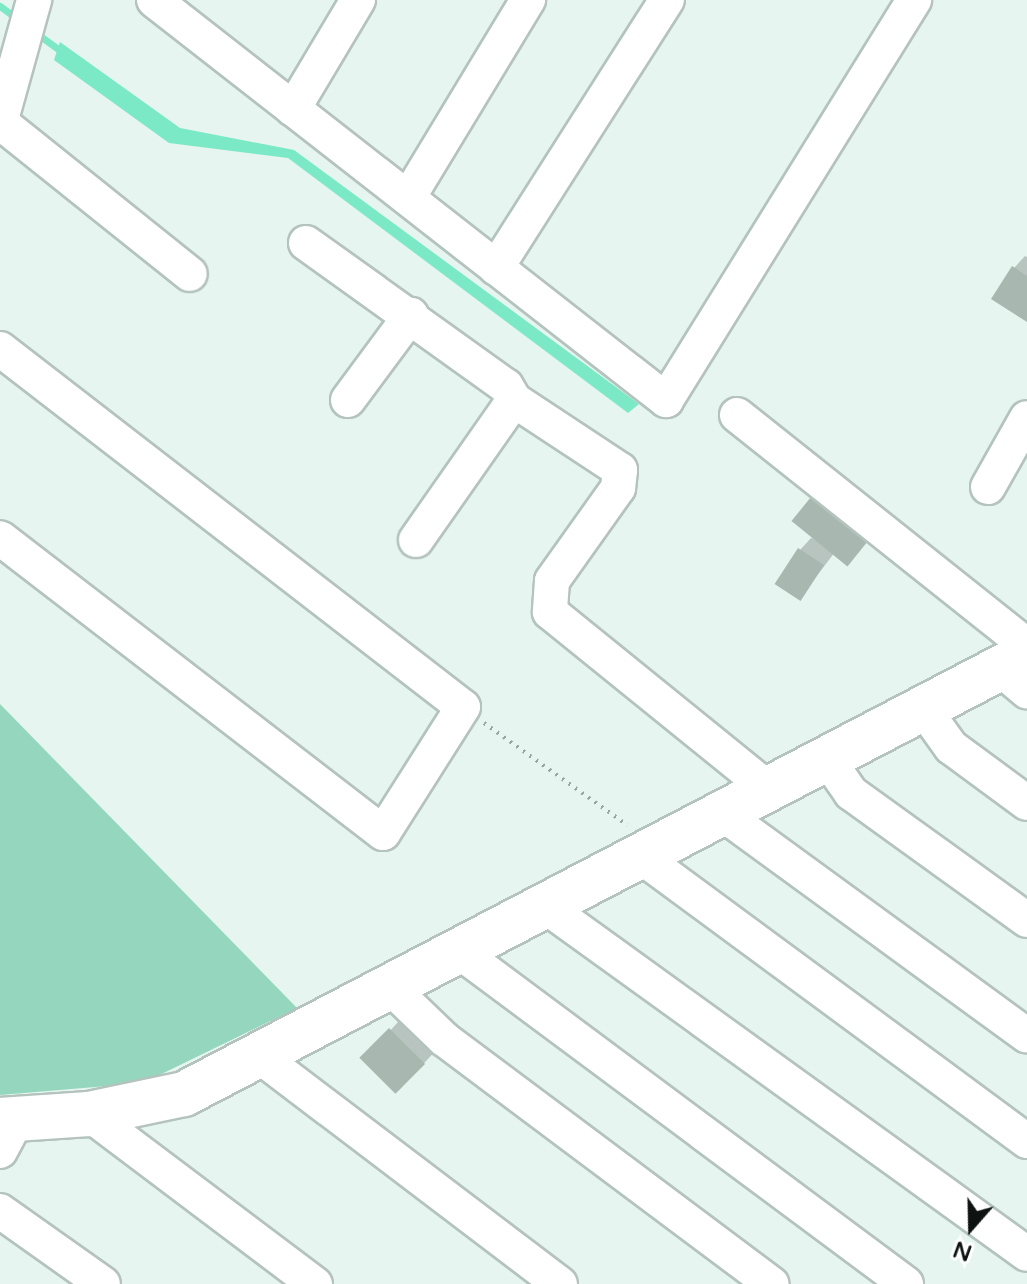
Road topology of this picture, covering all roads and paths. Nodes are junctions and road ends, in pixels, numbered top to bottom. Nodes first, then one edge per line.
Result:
1 (154, 0) edge
2 (358, 0) edge
3 (528, 0) edge
4 (667, 0) edge
5 (914, 0) edge
6 (33, 5) edge
7 (293, 109) junction
8 (0, 123) edge
9 (408, 198) junction
10 (306, 243) dead end
11 (496, 268) junction
12 (190, 274) dead end
13 (411, 315) junction
14 (0, 349) edge
15 (348, 400) dead end
16 (514, 400) junction
17 (737, 415) dead end
18 (1027, 418) edge
19 (988, 487) dead end
20 (0, 538) edge
21 (416, 540) dead end
22 (1020, 665) edge
23 (463, 707) junction
24 (923, 708) junction
25 (826, 757) junction
26 (766, 787) junction
27 (1027, 803) edge
28 (723, 814) junction
29 (652, 853) junction
30 (545, 906) junction
31 (1027, 920) edge
32 (460, 952) junction
33 (389, 986) junction
34 (1027, 1036) edge
35 (262, 1058) junction
36 (89, 1114) junction
37 (6, 1130) edge
38 (1027, 1141) edge
39 (0, 1211) edge
40 (1027, 1254) edge
41 (103, 1284) edge
42 (315, 1284) edge
43 (560, 1284) edge
44 (772, 1284) edge
45 (906, 1284) edge

1 - 7 street
2 - 7 street
3 - 9 street
4 - 11 street
5 - 11 street
6 - 8 street
7 - 9 street
8 - 12 street
9 - 11 street
10 - 13 street
13 - 15 street
13 - 16 street
14 - 23 street
16 - 21 street
16 - 26 street
17 - 22 street
18 - 19 street
20 - 23 street
22 - 24 main road
23 - 29 path
24 - 25 main road
24 - 27 street
25 - 26 main road
25 - 31 street
26 - 28 main road
28 - 29 main road
28 - 34 street
29 - 30 main road
29 - 38 street
30 - 32 main road
30 - 40 street
32 - 33 main road
32 - 45 street
33 - 35 main road
33 - 44 street
35 - 36 main road
35 - 43 street
36 - 37 main road
36 - 42 street
39 - 41 street

